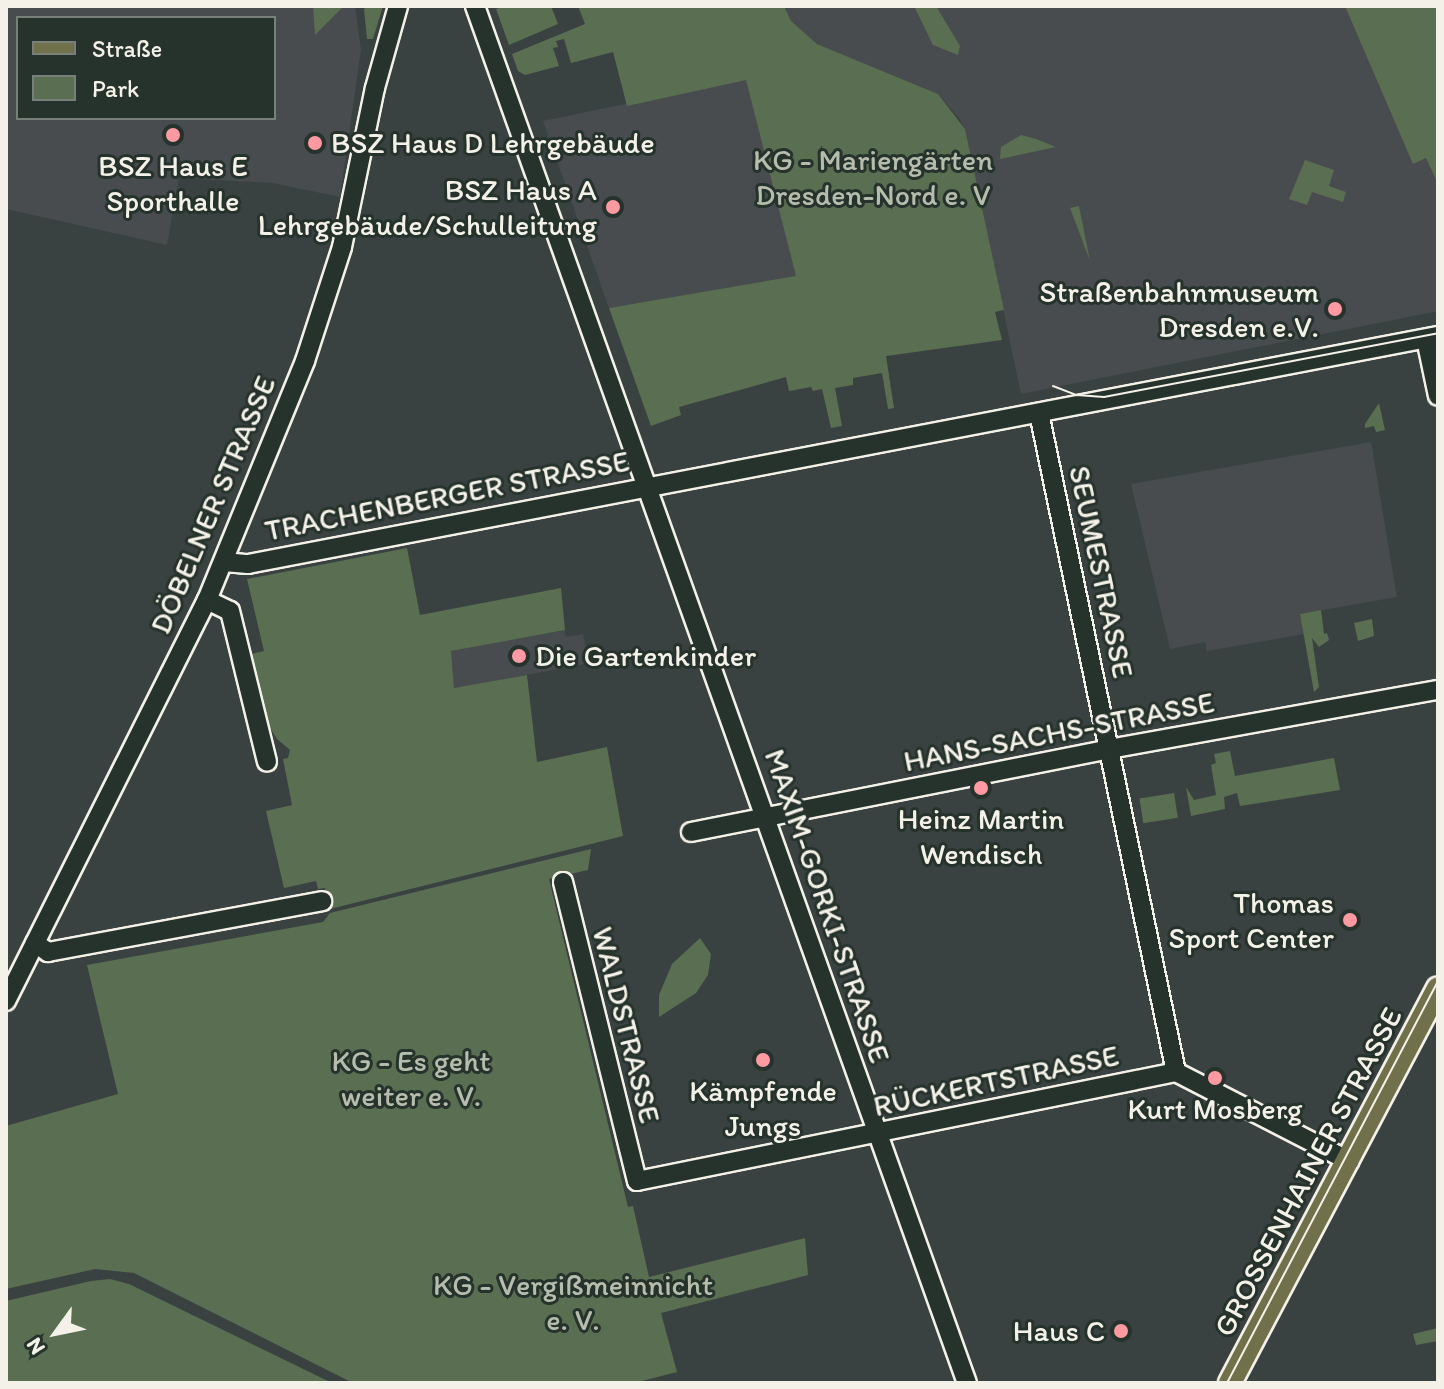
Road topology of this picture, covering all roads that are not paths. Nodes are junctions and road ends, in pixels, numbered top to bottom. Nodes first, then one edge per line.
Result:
1 (398, 6) edge
2 (475, 6) edge
3 (1432, 338) edge
4 (1438, 396) edge
5 (1039, 413) junction
6 (647, 485) junction
7 (224, 562) junction
8 (207, 600) junction
9 (1438, 690) edge
10 (1109, 749) junction
11 (267, 762) dead end
12 (767, 817) junction
13 (691, 832) dead end
14 (563, 882) dead end
15 (322, 901) dead end
16 (35, 943) junction
17 (1438, 989) edge
18 (6, 1001) edge
19 (1176, 1072) junction
20 (879, 1134) junction
21 (1349, 1161) junction
22 (637, 1181) joint
23 (967, 1383) edge
24 (1230, 1383) edge

1 - 7 street, DÖBELNER STRASSE
2 - 6 street, MAXIM-GORKI-STRASSE
3 - 4 street
3 - 5 street
5 - 6 street, TRACHENBERGER STRASSE
5 - 10 street, SEUMESTRASSE
6 - 7 street, TRACHENBERGER STRASSE
6 - 12 street, MAXIM-GORKI-STRASSE
7 - 8 street, DÖBELNER STRASSE
8 - 11 street
8 - 16 street, DÖBELNER STRASSE
9 - 10 street, HANS-SACHS-STRASSE
10 - 12 street, HANS-SACHS-STRASSE
10 - 19 street, SEUMESTRASSE
12 - 13 street, HANS-SACHS-STRASSE
12 - 20 street, MAXIM-GORKI-STRASSE
14 - 22 street, WALDSTRASSE
15 - 16 street
16 - 18 street, DÖBELNER STRASSE
17 - 21 main road, GROSSENHAINER STRASSE
19 - 20 street, RÜCKERTSTRASSE
19 - 21 street
20 - 22 street, RÜCKERTSTRASSE
20 - 23 street, MAXIM-GORKI-STRASSE
21 - 24 main road, GROSSENHAINER STRASSE

